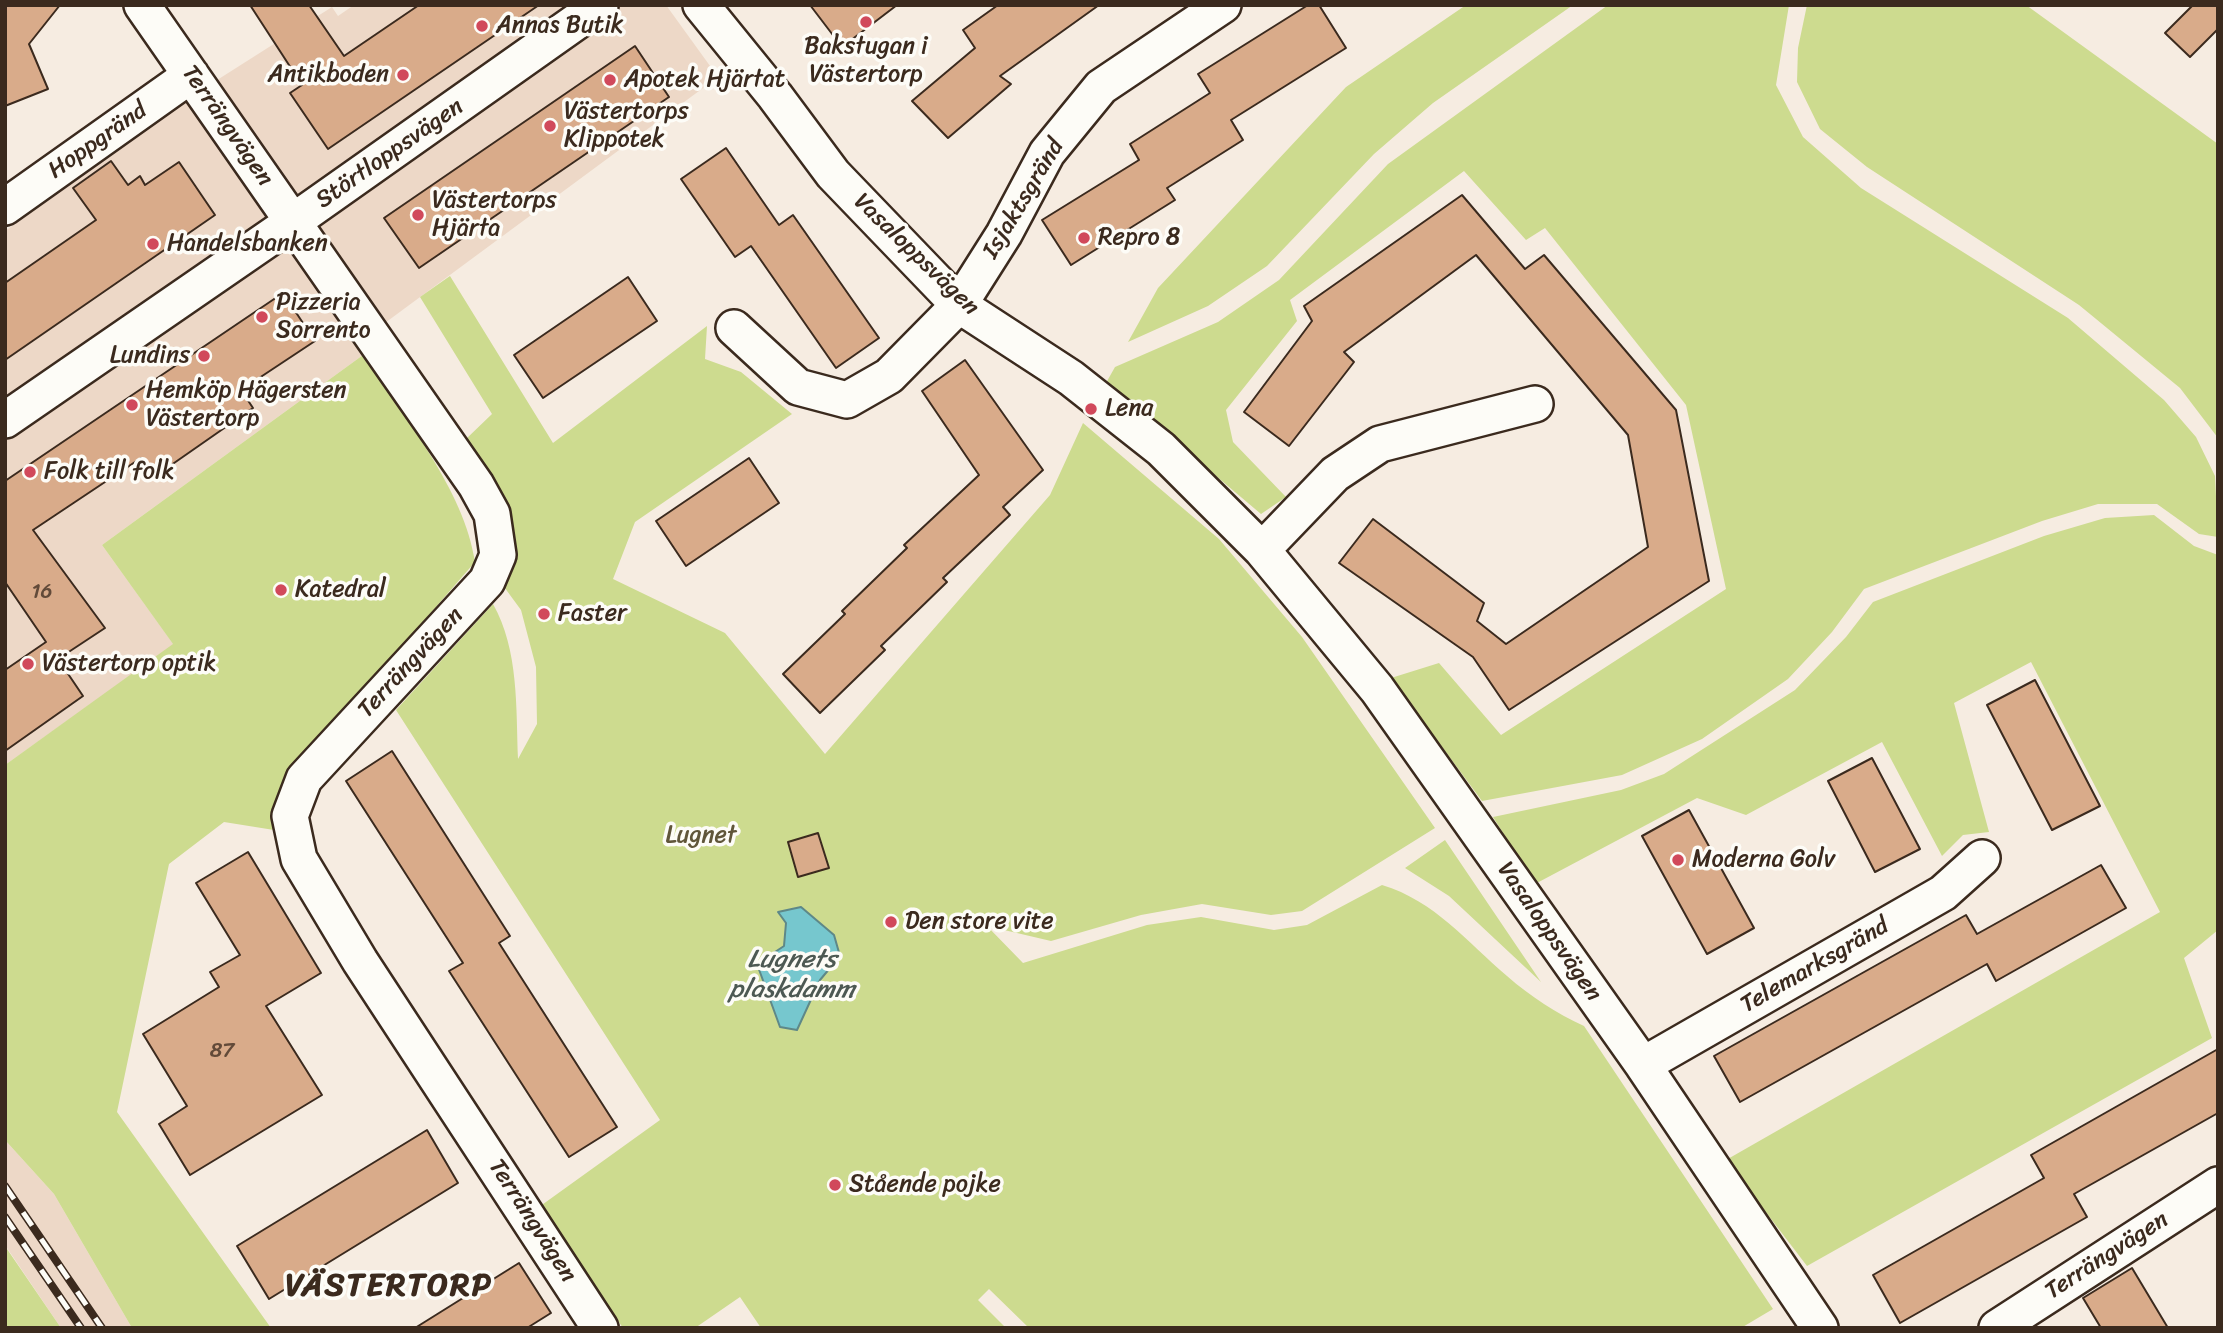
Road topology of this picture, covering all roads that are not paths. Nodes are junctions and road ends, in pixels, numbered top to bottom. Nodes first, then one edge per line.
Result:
1 (142, 5) edge
2 (600, 5) edge
3 (701, 5) edge
4 (1223, 5) edge
5 (191, 75) junction
6 (5, 207) edge
7 (294, 222) junction
8 (960, 305) junction
9 (734, 328) dead end
10 (1535, 404) dead end
11 (5, 419) edge
12 (1262, 550) junction
13 (1982, 858) dead end
14 (1643, 1065) junction
15 (2218, 1185) edge
16 (600, 1328) edge
17 (1820, 1328) edge
18 (1997, 1328) edge

1 - 5 street, Terrängvägen
2 - 7 street, Störtloppsvägen
3 - 8 street, Vasaloppsvägen
4 - 8 street, Isjaktsgränd
5 - 6 street, Hoppgränd
5 - 7 street, Terrängvägen
7 - 11 street, Störtloppsvägen
7 - 16 street, Terrängvägen
8 - 9 street, Isjaktsgränd
8 - 12 street, Vasaloppsvägen
10 - 12 street
12 - 14 street, Vasaloppsvägen
13 - 14 street, Telemarksgränd
14 - 17 street, Vasaloppsvägen
15 - 18 street, Terrängvägen

